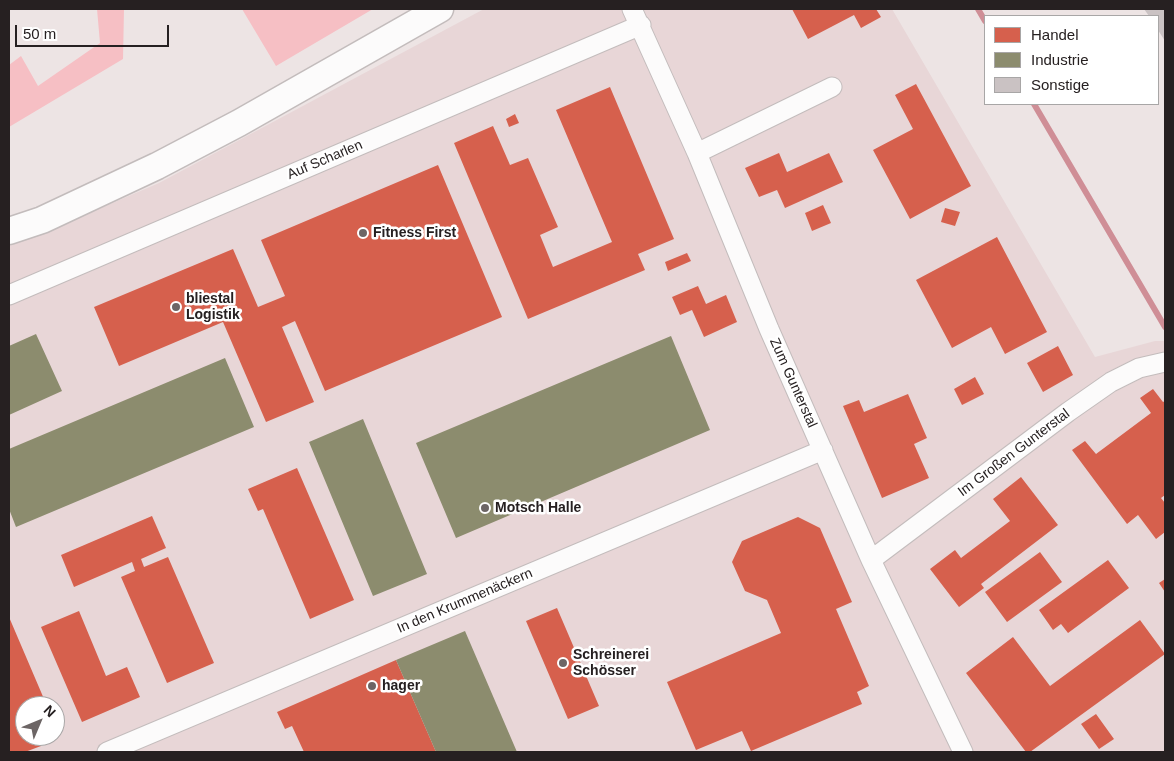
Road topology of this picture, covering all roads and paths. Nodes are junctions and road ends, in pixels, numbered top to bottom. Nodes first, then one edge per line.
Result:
1 (440, 9) edge
2 (636, 17) edge
3 (832, 87) dead end
4 (697, 153) junction
5 (9, 231) edge
6 (9, 296) edge
7 (1165, 362) edge
8 (823, 450) junction
9 (871, 560) junction
10 (107, 752) edge
11 (962, 752) edge

1 - 5 main road
2 - 4 street, Zum Gunterstal
2 - 6 street, Auf Scharlen
3 - 4 street
4 - 8 street, Zum Gunterstal
7 - 9 street, Im Großen Gunterstal
8 - 9 street, Zum Gunterstal
8 - 10 street, In den Krummenäckern
9 - 11 street, Zum Gunterstal

